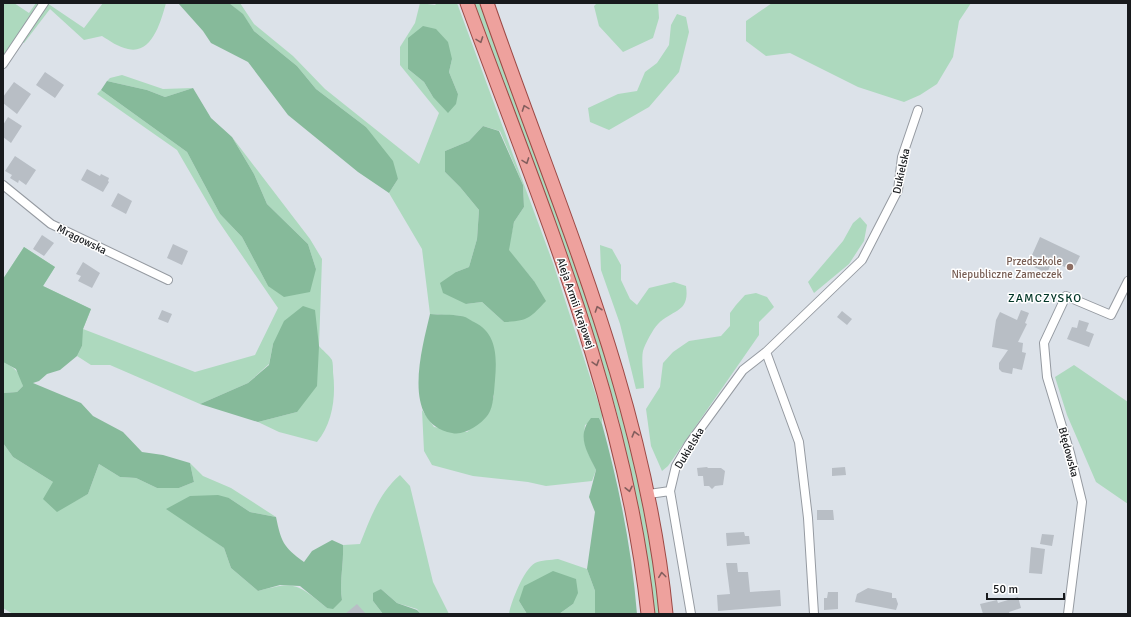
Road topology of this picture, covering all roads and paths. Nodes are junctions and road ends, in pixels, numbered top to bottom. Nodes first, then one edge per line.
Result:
1 (44, 3) edge
2 (467, 3) edge
3 (487, 3) edge
4 (3, 64) edge
5 (918, 110) dead end
6 (3, 185) edge
7 (168, 280) dead end
8 (1128, 281) edge
9 (766, 352) junction
10 (670, 491) junction
11 (648, 494) junction
12 (648, 614) edge
13 (666, 614) edge
14 (691, 614) edge
15 (814, 614) edge
16 (1068, 614) edge

1 - 4 street
2 -> 12 main road, Aleja Armii Krajowej
11 -> 3 main road, Aleja Armii Krajowej
5 - 9 street, Dukielska
6 - 7 street, Mrągowska
8 - 16 street, Błędowska
9 - 10 street, Dukielska
9 - 15 street
10 - 11 street
10 - 14 street, Dukielska
13 -> 11 main road, Aleja Armii Krajowej

